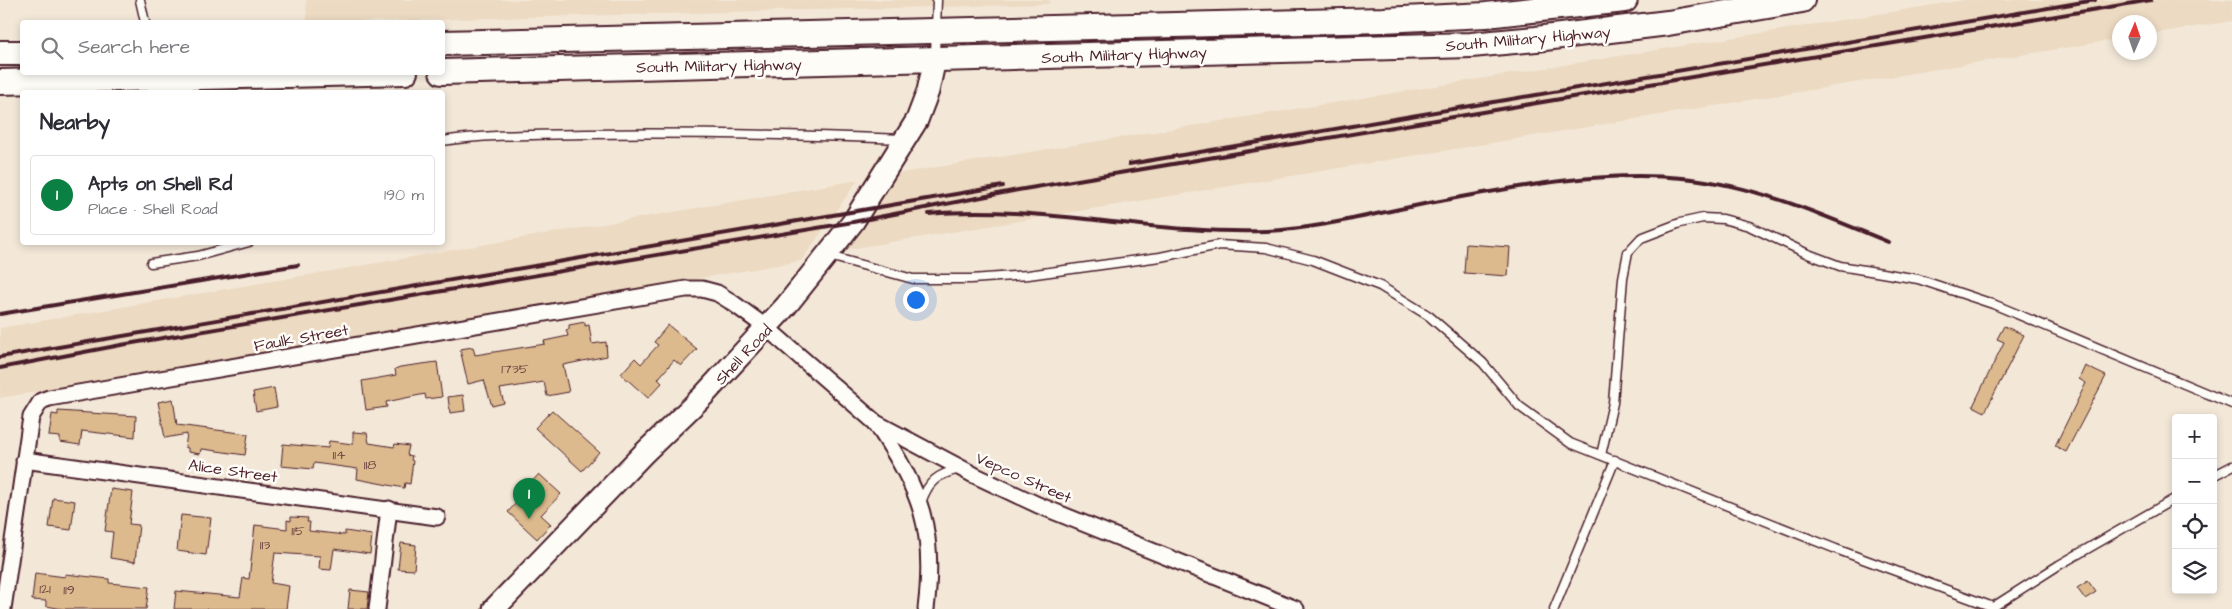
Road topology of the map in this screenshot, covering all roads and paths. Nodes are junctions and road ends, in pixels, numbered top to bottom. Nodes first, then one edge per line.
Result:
1 (140, 0) edge
2 (937, 0) edge
3 (1625, 0) edge
4 (1802, 0) edge
5 (145, 20) edge
6 (935, 30) junction
7 (445, 43) edge
8 (0, 53) edge
9 (20, 53) edge
10 (935, 59) junction
11 (445, 72) edge
12 (214, 75) edge
13 (151, 76) edge
14 (0, 82) edge
15 (904, 139) junction
16 (445, 141) edge
17 (238, 245) edge
18 (826, 255) junction
19 (151, 263) dead end
20 (767, 328) junction
21 (2232, 404) edge
22 (876, 424) junction
23 (1601, 455) junction
24 (24, 460) junction
25 (1615, 460) junction
26 (2232, 466) edge
27 (962, 469) junction
28 (2217, 474) edge
29 (2172, 500) edge
30 (920, 504) junction
31 (389, 509) junction
32 (437, 517) dead end
33 (3, 609) edge
34 (377, 609) edge
35 (494, 609) edge
36 (926, 609) edge
37 (1296, 609) edge
38 (1554, 609) edge

1 - 5 lane
2 - 6 lane
3 - 6 main road, South Military Highway
4 - 10 main road, South Military Highway
6 - 7 main road, South Military Highway
6 - 10 lane
8 - 9 main road
10 - 11 main road, South Military Highway
10 - 15 street, Shell Road
12 - 13 main road
13 - 14 main road
15 - 16 lane
15 - 18 street, Shell Road
17 - 19 lane
18 - 20 street, Shell Road
18 - 23 lane
20 - 22 street, Vepco Street
20 - 24 street, Faulk Street
20 - 35 street, Shell Road
21 - 23 lane
22 - 27 street, Vepco Street
22 - 30 street
23 - 25 lane
24 - 31 street, Alice Street
24 - 33 street, Faulk Street
25 - 29 lane
25 - 38 lane
26 - 28 lane
27 - 30 lane
27 - 37 street, Vepco Street
30 - 36 street
31 - 32 street, Alice Street
31 - 34 street

